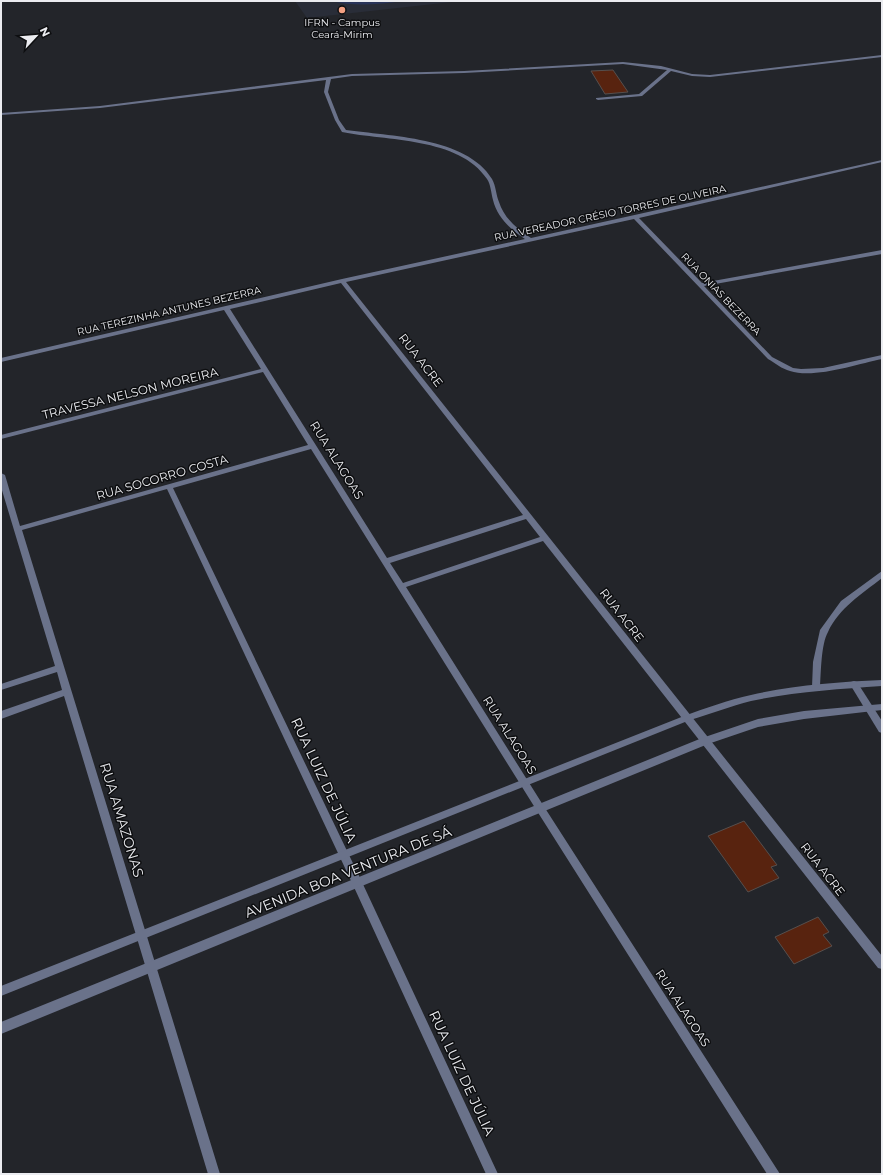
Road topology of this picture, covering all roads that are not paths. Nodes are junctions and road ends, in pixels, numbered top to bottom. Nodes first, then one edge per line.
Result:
1 (882, 56) edge
2 (670, 70) junction
3 (329, 78) junction
4 (598, 99) dead end
5 (1, 114) edge
6 (882, 161) edge
7 (635, 217) junction
8 (530, 240) junction
9 (882, 252) edge
10 (342, 281) junction
11 (701, 285) junction
12 (226, 308) junction
13 (882, 357) edge
14 (1, 360) edge
15 (265, 370) junction
16 (1, 437) edge
17 (313, 446) junction
18 (1, 475) edge
19 (169, 486) junction
20 (528, 516) junction
21 (18, 529) junction
22 (545, 538) junction
23 (386, 561) junction
24 (882, 574) edge
25 (401, 586) junction
26 (60, 668) junction
27 (882, 683) edge
28 (854, 684) junction
29 (1, 687) edge
30 (816, 687) junction
31 (67, 692) junction
32 (867, 707) junction
33 (882, 707) edge
34 (1, 715) edge
35 (687, 718) junction
36 (882, 729) edge
37 (705, 741) junction
38 (525, 782) junction
39 (540, 808) junction
40 (343, 855) junction
41 (357, 883) junction
42 (141, 935) junction
43 (882, 964) edge
44 (151, 967) junction
45 (1, 991) edge
46 (1, 1028) edge
47 (214, 1174) edge
48 (492, 1174) edge
49 (774, 1174) edge

1 - 2 street
2 - 3 street
2 - 4 street
3 - 5 street
3 - 8 street
6 - 7 street, RUA VEREADOR CRÉSIO TORRES DE OLIVEIRA
7 - 8 street, RUA VEREADOR CRÉSIO TORRES DE OLIVEIRA
7 - 11 street, RUA ONIAS BEZERRA
8 - 10 street, RUA VEREADOR CRÉSIO TORRES DE OLIVEIRA
9 - 11 street
10 - 12 street, RUA TEREZINHA ANTUNES BEZERRA
10 - 20 street, RUA ACRE
11 - 13 street, RUA ONIAS BEZERRA
12 - 14 street, RUA TEREZINHA ANTUNES BEZERRA
12 - 15 street, RUA ALAGOAS
15 - 16 street, TRAVESSA NELSON MOREIRA
15 - 17 street, RUA ALAGOAS
17 - 19 street, RUA SOCORRO COSTA
17 - 23 street, RUA ALAGOAS
18 - 21 street, RUA AMAZONAS
19 - 21 street, RUA SOCORRO COSTA
19 - 40 street, RUA LUIZ DE JÚLIA
20 - 22 street, RUA ACRE
20 - 23 street
21 - 26 street, RUA AMAZONAS
22 - 25 street
22 - 35 street, RUA ACRE
23 - 25 street, RUA ALAGOAS
24 - 30 street
25 - 38 street, RUA ALAGOAS
26 - 29 street
26 - 31 street, RUA AMAZONAS
27 - 28 street, AVENIDA BOA VENTURA DE SÁ
28 - 30 street, AVENIDA BOA VENTURA DE SÁ
28 - 32 street
30 - 35 street, AVENIDA BOA VENTURA DE SÁ
31 - 34 street
31 - 42 street, RUA AMAZONAS
32 - 33 street, AVENIDA BOA VENTURA DE SÁ
32 - 36 street
32 - 37 street, AVENIDA BOA VENTURA DE SÁ
35 - 37 street, RUA ACRE
35 - 38 street, AVENIDA BOA VENTURA DE SÁ
37 - 39 street, AVENIDA BOA VENTURA DE SÁ
37 - 43 street, RUA ACRE
38 - 39 street, RUA ALAGOAS
38 - 40 street, AVENIDA BOA VENTURA DE SÁ
39 - 41 street, AVENIDA BOA VENTURA DE SÁ
39 - 49 street, RUA ALAGOAS
40 - 41 street, RUA LUIZ DE JÚLIA
40 - 42 street, AVENIDA BOA VENTURA DE SÁ
41 - 44 street, AVENIDA BOA VENTURA DE SÁ
41 - 48 street, RUA LUIZ DE JÚLIA
42 - 44 street, RUA AMAZONAS
42 - 45 street, AVENIDA BOA VENTURA DE SÁ
44 - 46 street, AVENIDA BOA VENTURA DE SÁ
44 - 47 street, RUA AMAZONAS

